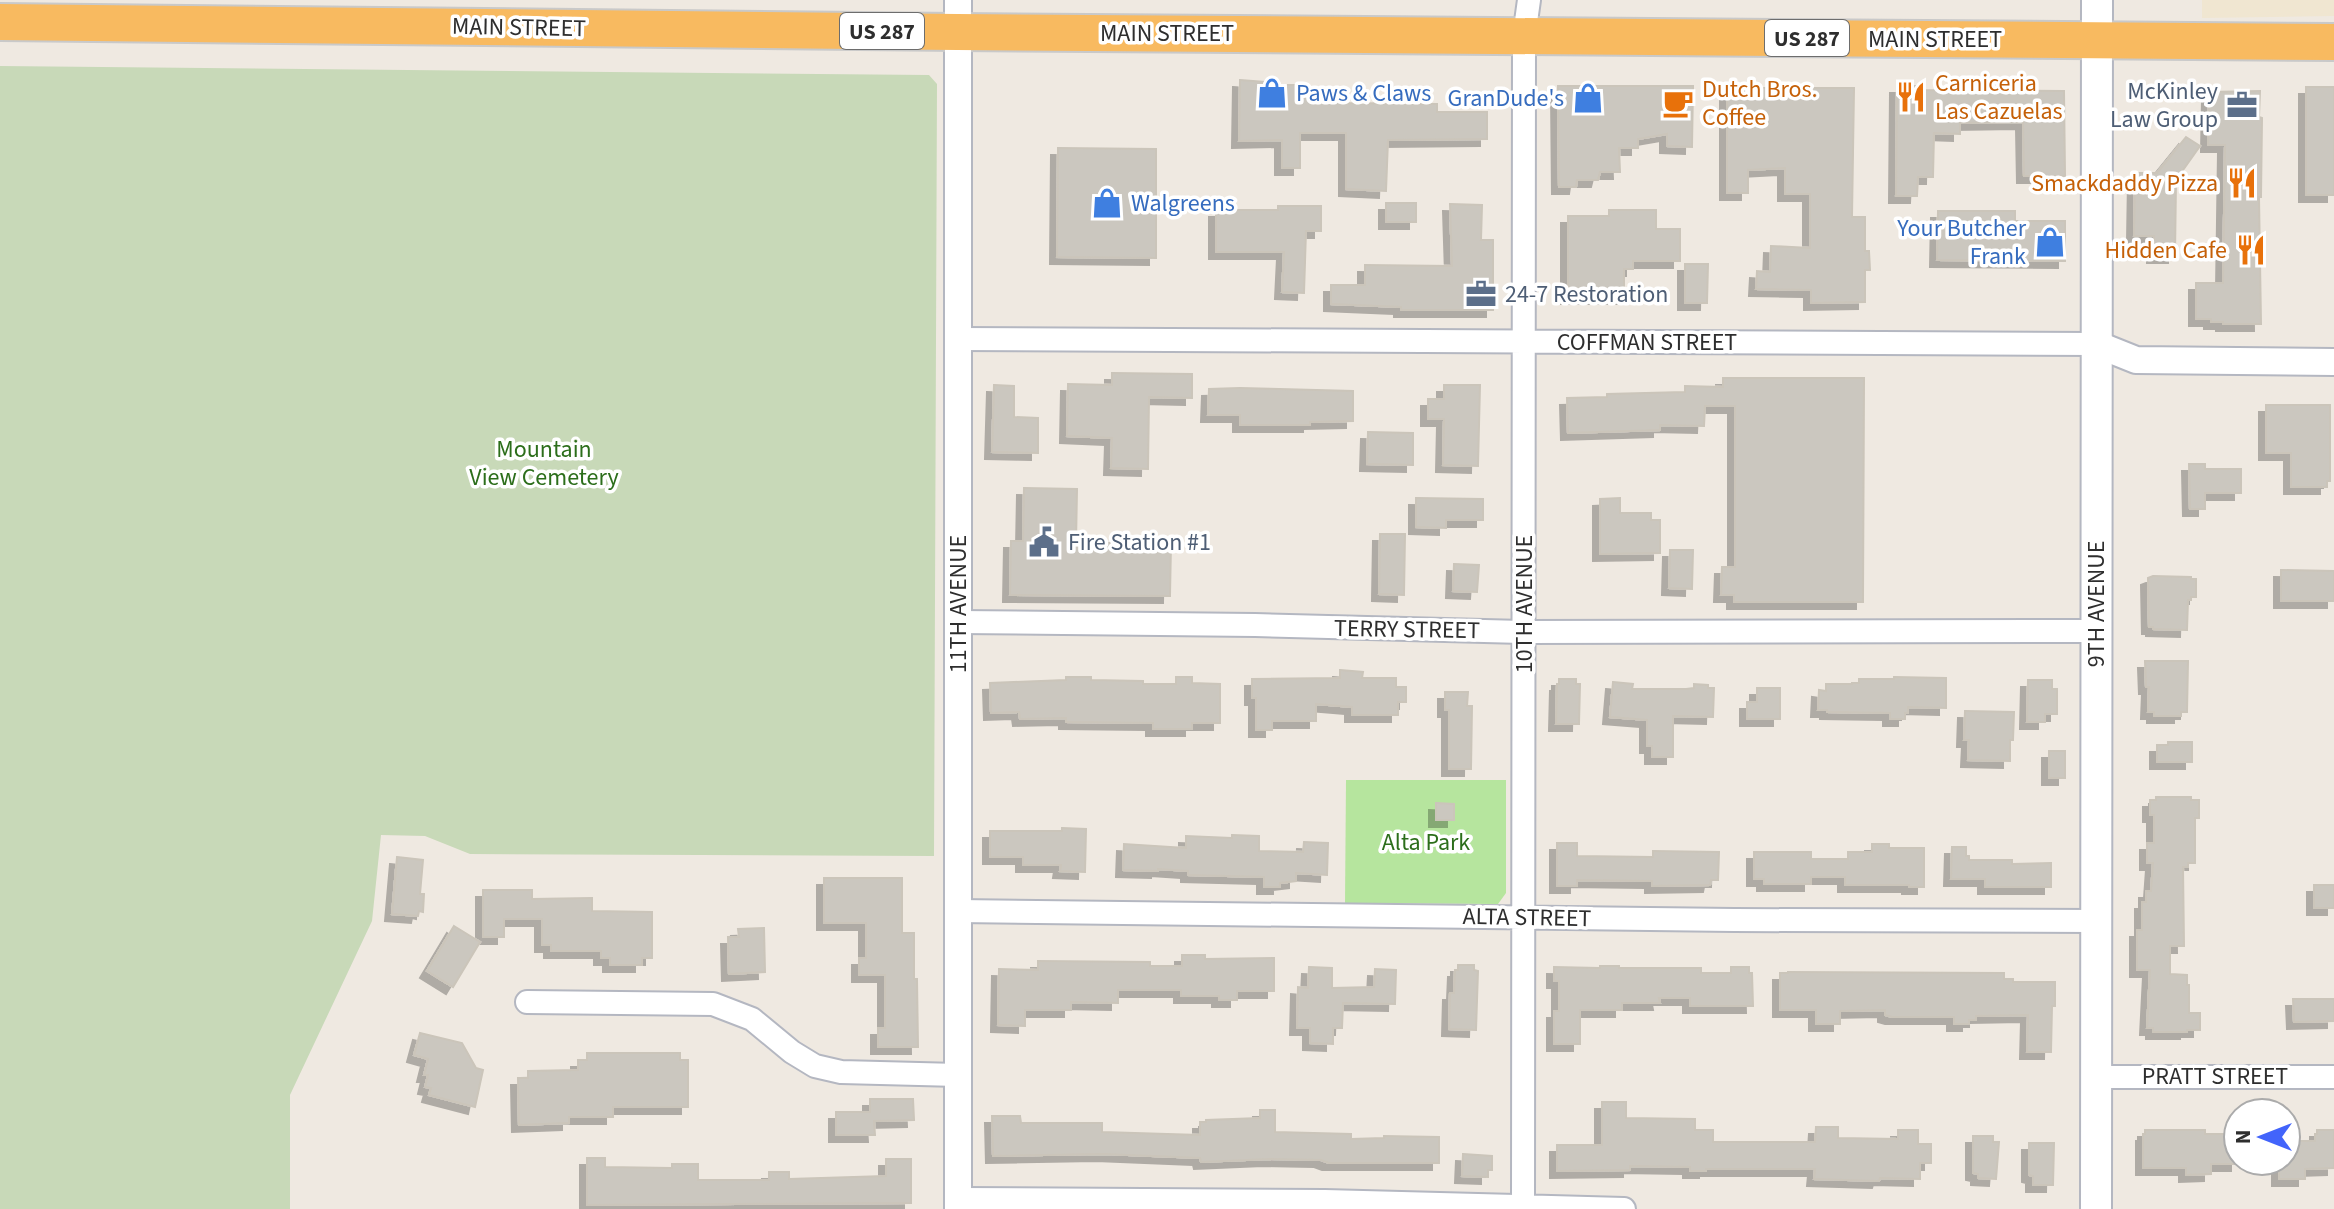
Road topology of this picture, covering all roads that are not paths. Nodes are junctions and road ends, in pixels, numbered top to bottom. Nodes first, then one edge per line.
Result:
1 (1529, 0) edge
2 (2097, 0) edge
3 (958, 16) edge
4 (0, 22) edge
5 (1524, 36) junction
6 (2097, 40) junction
7 (2334, 42) edge
8 (957, 339) junction
9 (1524, 341) junction
10 (2096, 344) junction
11 (2334, 362) edge
12 (958, 622) junction
13 (2096, 631) junction
14 (1523, 632) junction
15 (958, 911) junction
16 (1523, 917) junction
17 (2096, 921) junction
18 (527, 1002) dead end
19 (958, 1075) junction
20 (2096, 1077) junction
21 (2334, 1077) edge
22 (958, 1204) edge
23 (1523, 1208) edge
24 (1624, 1209) edge
25 (2096, 1209) edge

1 - 5 street, 10TH AVENUE
2 - 6 main road, 9TH AVENUE
3 - 4 highway, MAIN STREET / US 287
3 - 5 highway, MAIN STREET / US 287
3 - 8 street, 11TH AVENUE
5 - 6 highway, MAIN STREET / US 287
5 - 9 street, 10TH AVENUE
6 - 7 highway, MAIN STREET / US 287
6 - 10 main road, 9TH AVENUE
8 - 9 street, COFFMAN STREET
8 - 12 street, 11TH AVENUE
9 - 10 street, COFFMAN STREET
9 - 14 street, 10TH AVENUE
10 - 11 street, COFFMAN STREET
10 - 13 main road, 9TH AVENUE
12 - 14 street, TERRY STREET
12 - 15 street, 11TH AVENUE
13 - 14 street, TERRY STREET
13 - 17 main road, 9TH AVENUE
14 - 16 street, 10TH AVENUE
15 - 16 street, ALTA STREET
15 - 19 street, 11TH AVENUE
16 - 17 street, ALTA STREET
16 - 23 street, 10TH AVENUE
17 - 20 main road, 9TH AVENUE
18 - 19 street
19 - 22 street, 11TH AVENUE
20 - 21 street, PRATT STREET
20 - 25 main road, 9TH AVENUE
22 - 23 street
23 - 24 street

